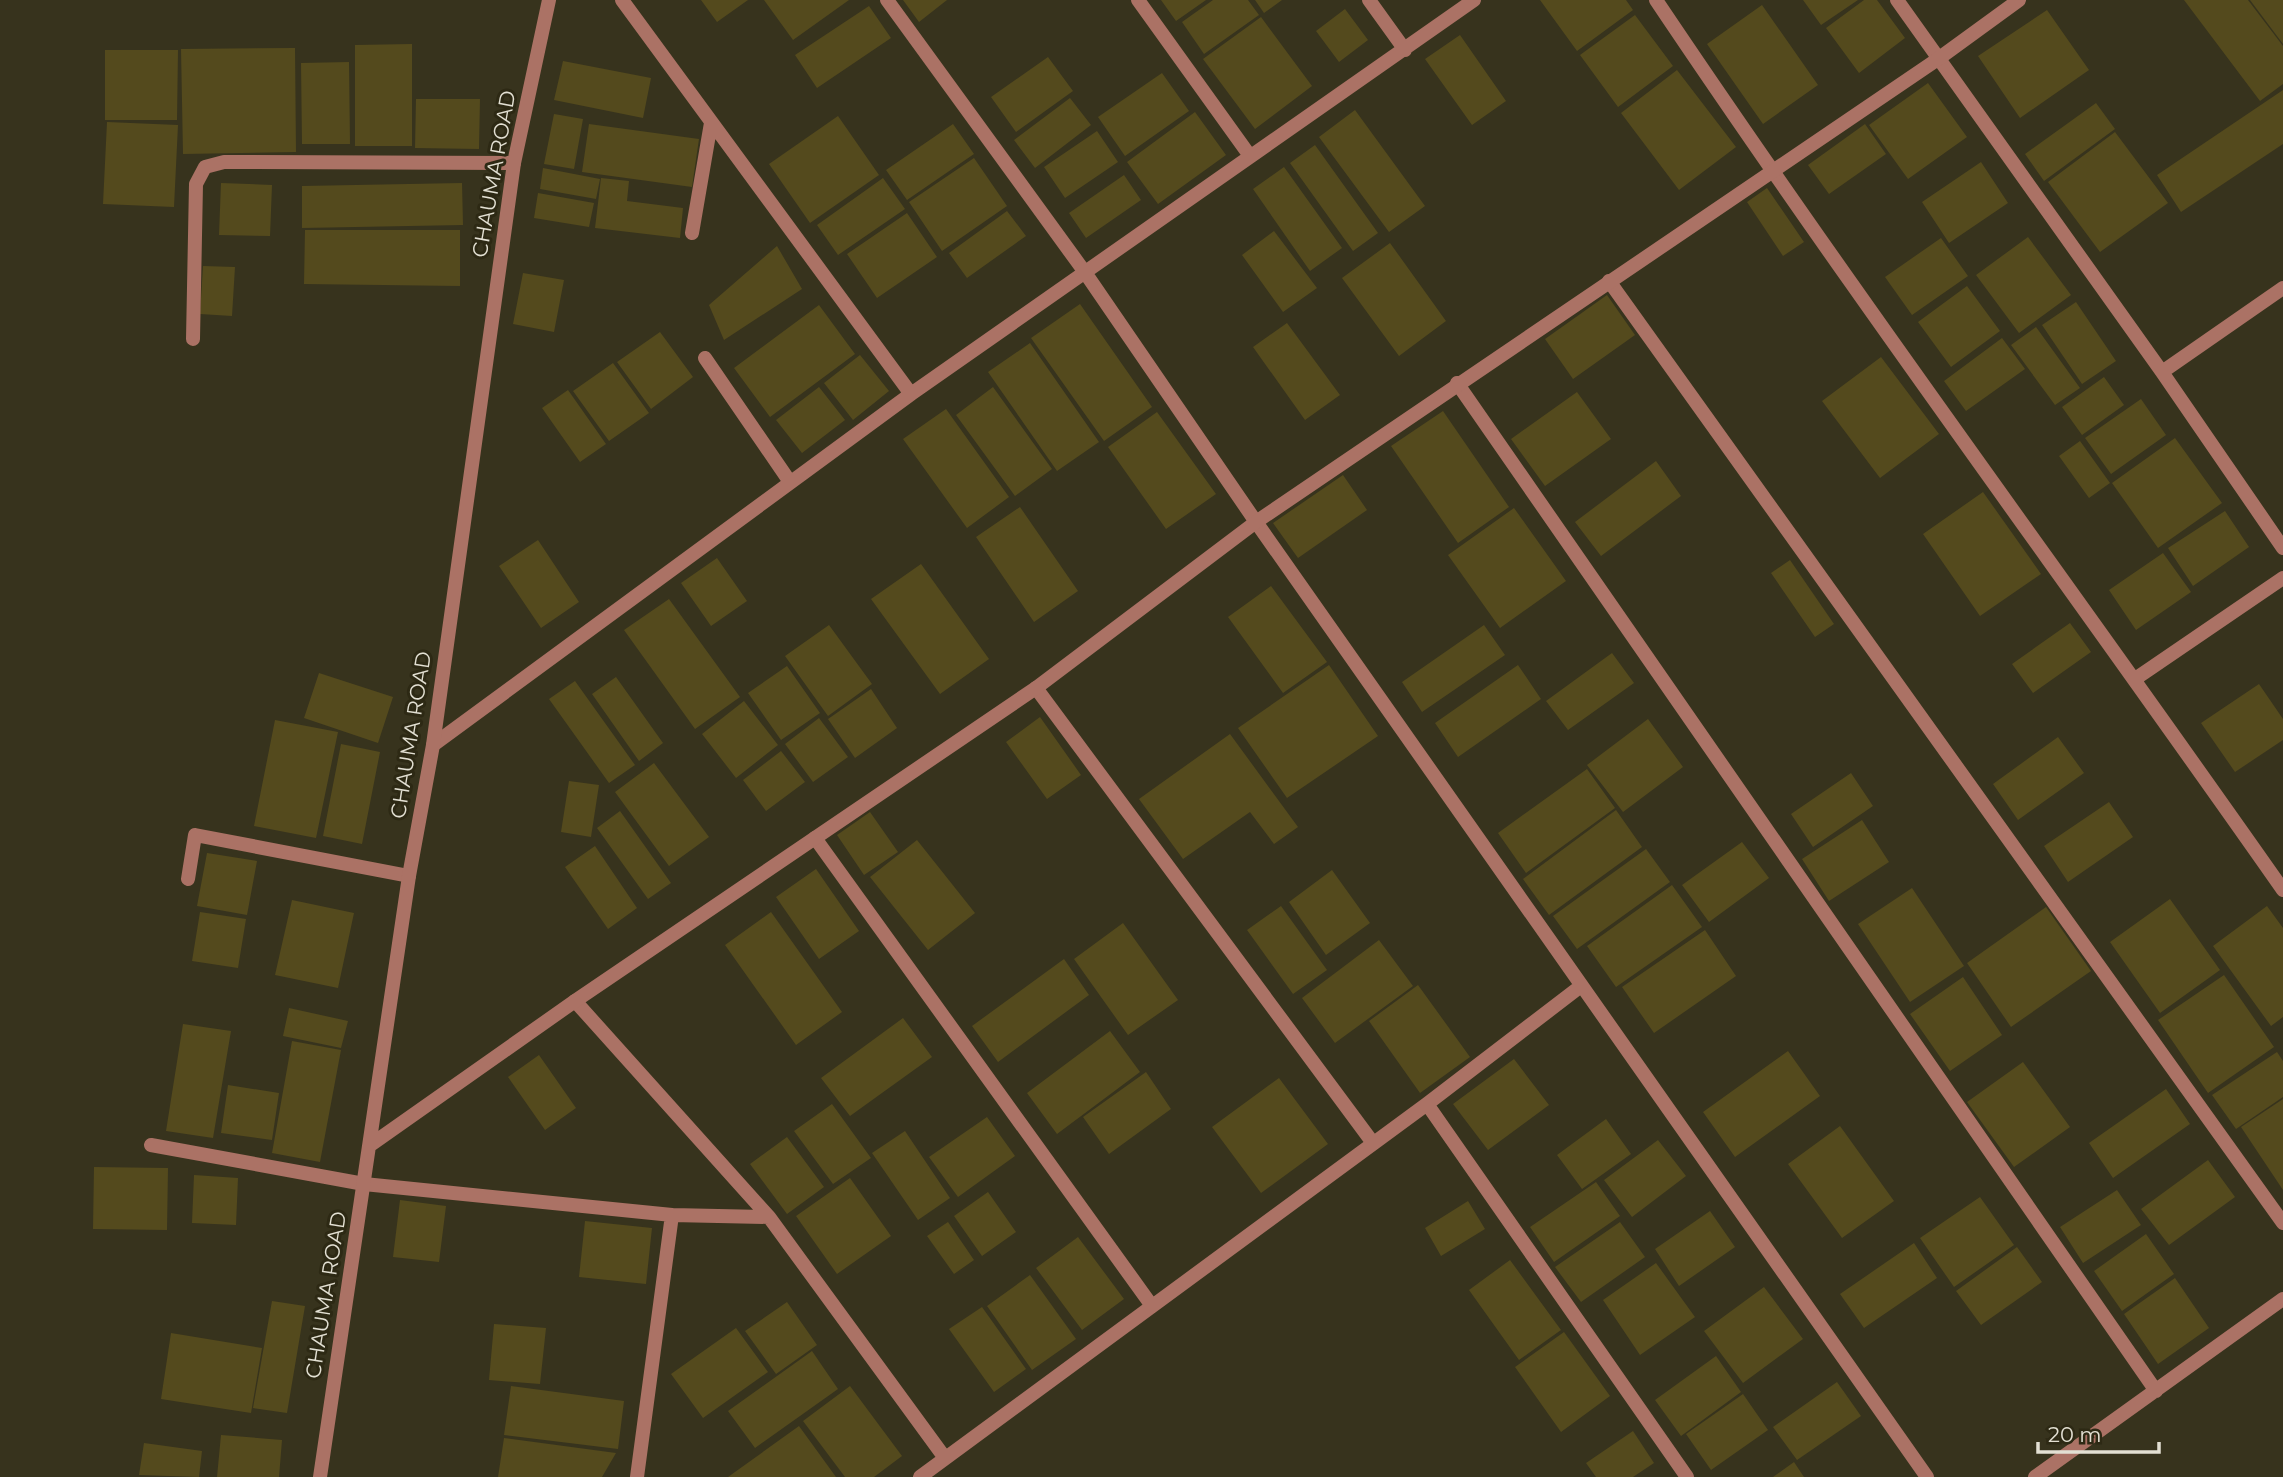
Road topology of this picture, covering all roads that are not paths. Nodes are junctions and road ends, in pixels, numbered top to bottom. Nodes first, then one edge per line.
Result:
1 (549, 0) edge
2 (622, 0) edge
3 (887, 0) edge
4 (1138, 0) edge
5 (1369, 0) edge
6 (1474, 0) edge
7 (1656, 0) edge
8 (1897, 0) edge
9 (2018, 0) edge
10 (1405, 50) junction
11 (1938, 59) junction
12 (711, 123) junction
13 (1251, 156) junction
14 (514, 163) junction
15 (1772, 172) junction
16 (692, 233) dead end
17 (1084, 271) junction
18 (1609, 281) junction
19 (2283, 288) edge
20 (193, 339) dead end
21 (705, 358) dead end
22 (2162, 372) junction
23 (1457, 383) junction
24 (911, 394) junction
25 (790, 482) junction
26 (1256, 522) junction
27 (2283, 548) edge
28 (2283, 578) edge
29 (2135, 679) junction
30 (1036, 688) junction
31 (433, 745) junction
32 (815, 838) junction
33 (409, 876) junction
34 (188, 879) dead end
35 (2283, 890) edge
36 (1581, 986) junction
37 (575, 1001) junction
38 (1427, 1104) junction
39 (1373, 1143) junction
40 (151, 1145) dead end
41 (369, 1146) junction
42 (365, 1184) junction
43 (673, 1215) junction
44 (769, 1217) junction
45 (2283, 1223) edge
46 (2283, 1299) edge
47 (1152, 1306) junction
48 (2156, 1391) junction
49 (945, 1458) junction
50 (320, 1477) edge
51 (637, 1477) edge
52 (920, 1477) edge
53 (1687, 1477) edge
54 (1927, 1477) edge
55 (2035, 1477) edge

1 - 14 street, CHAUMA ROAD
2 - 12 street
3 - 17 street
4 - 13 street
5 - 10 street
6 - 10 street
7 - 15 street
8 - 11 street
9 - 11 street
10 - 13 street
11 - 15 street
11 - 22 street
12 - 16 street
12 - 24 street
13 - 17 street
14 - 20 street
14 - 31 street, CHAUMA ROAD
15 - 18 street
15 - 29 street
17 - 24 street
17 - 26 street
18 - 23 street
18 - 45 street
19 - 22 street
21 - 25 street
22 - 27 street
23 - 26 street
23 - 48 street
24 - 25 street
25 - 31 street
26 - 30 street
26 - 36 street
28 - 29 street
29 - 35 street
30 - 32 street
30 - 39 street
31 - 33 street, CHAUMA ROAD
32 - 37 street
32 - 47 street
33 - 34 street
33 - 41 street, CHAUMA ROAD
36 - 38 street
36 - 54 street
37 - 41 street
37 - 44 street
38 - 39 street
38 - 53 street
39 - 47 street
40 - 42 street
41 - 42 street, CHAUMA ROAD
42 - 43 street
42 - 50 street, CHAUMA ROAD
43 - 44 street
43 - 51 street
44 - 49 street
46 - 48 street
47 - 49 street
48 - 55 street
49 - 52 street

